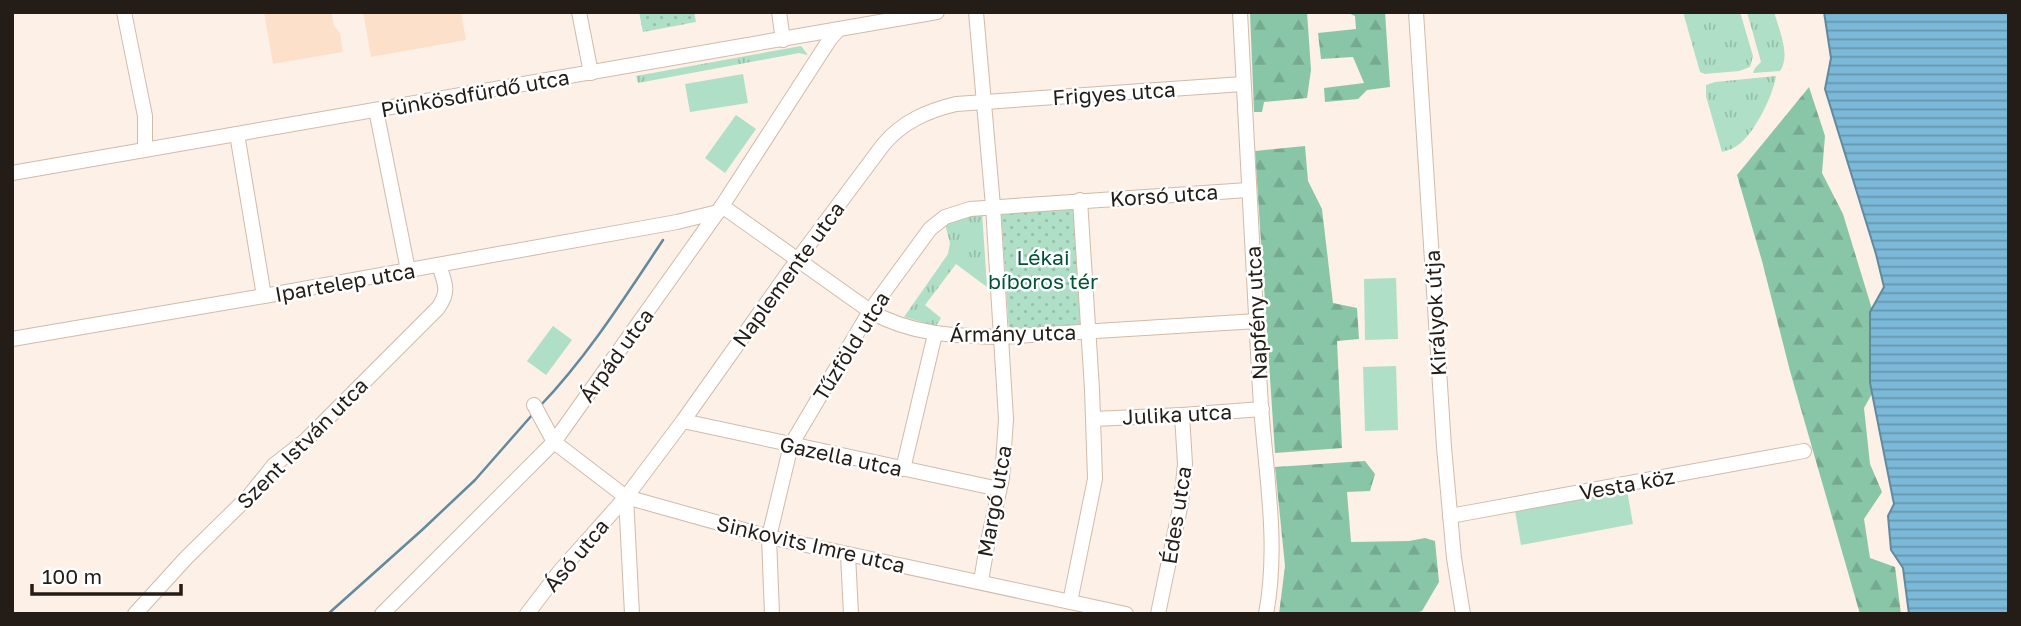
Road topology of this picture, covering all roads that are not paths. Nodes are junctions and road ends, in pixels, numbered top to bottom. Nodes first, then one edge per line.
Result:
1 (124, 12) edge
2 (579, 12) edge
3 (779, 12) edge
4 (937, 12) edge
5 (976, 12) edge
6 (1240, 12) edge
7 (1416, 12) edge
8 (838, 30) junction
9 (790, 38) junction
10 (814, 66) junction
11 (591, 73) junction
12 (1243, 84) junction
13 (985, 101) junction
14 (376, 110) junction
15 (237, 134) junction
16 (145, 150) junction
17 (12, 173) edge
18 (1248, 190) junction
19 (1080, 200) junction
20 (993, 206) junction
21 (720, 209) junction
22 (677, 222) junction
23 (692, 248) junction
24 (798, 259) junction
25 (439, 265) junction
26 (408, 270) junction
27 (264, 296) junction
28 (870, 311) junction
29 (1257, 321) junction
30 (1088, 332) junction
31 (935, 334) junction
32 (1001, 337) junction
33 (12, 339) edge
34 (534, 405) dead end
35 (1262, 409) junction
36 (1182, 415) junction
37 (1093, 419) junction
38 (683, 421) junction
39 (554, 442) junction
40 (791, 445) junction
41 (1804, 452) dead end
42 (903, 469) junction
43 (999, 489) junction
44 (626, 497) junction
45 (1450, 516) junction
46 (769, 537) junction
47 (848, 555) junction
48 (981, 581) junction
49 (1070, 602) junction
50 (135, 614) edge
51 (382, 614) edge
52 (527, 614) edge
53 (632, 614) edge
54 (772, 614) edge
55 (851, 614) edge
56 (1126, 614) edge
57 (1158, 614) edge
58 (1266, 614) edge
59 (1463, 614) edge

1 - 16 street
2 - 11 street
3 - 9 street
4 - 8 street, Pünkösdfürdő utca
5 - 13 street
6 - 12 street, Napfény utca
7 - 45 street, Királyok útja
8 - 9 street, Pünkösdfürdő utca
8 - 10 street, Árpád utca
9 - 10 street
9 - 11 street, Pünkösdfürdő utca
10 - 21 street, Árpád utca
11 - 14 street, Pünkösdfürdő utca
12 - 13 street, Frigyes utca
12 - 18 street, Napfény utca
13 - 20 street
13 - 24 street, Naplemente utca
14 - 15 street, Pünkösdfürdő utca
14 - 26 street
15 - 16 street, Pünkösdfürdő utca
15 - 27 street
16 - 17 street, Pünkösdfürdő utca
18 - 19 street, Korsó utca
18 - 29 street, Napfény utca
19 - 20 street
19 - 30 street
20 - 28 street, Tűzföld utca
20 - 32 street
21 - 22 street, Ipartelep utca
21 - 23 street, Árpád utca
21 - 24 street, Ármány utca
22 - 23 street
22 - 25 street, Ipartelep utca
23 - 39 street, Árpád utca
24 - 28 street, Ármány utca
24 - 38 street, Naplemente utca
25 - 26 street, Ipartelep utca
25 - 50 street, Szent István utca
26 - 27 street, Ipartelep utca
27 - 33 street, Ipartelep utca
28 - 31 street, Ármány utca
28 - 40 street, Tűzföld utca
29 - 30 street, Ármány utca
29 - 35 street, Napfény utca
30 - 32 street, Ármány utca
30 - 37 street
31 - 32 street, Ármány utca
31 - 42 street
32 - 43 street, Margó utca
34 - 39 street, Sinkovits Imre utca
35 - 36 street, Julika utca
35 - 58 street, Napfény utca
36 - 37 street, Julika utca
36 - 57 street, Édes utca
37 - 49 street
38 - 40 street, Gazella utca
38 - 44 street, Naplemente utca
39 - 44 street, Sinkovits Imre utca
39 - 51 street, Árpád utca
40 - 42 street, Gazella utca
40 - 46 street, Tűzföld utca
41 - 45 street, Vesta köz
42 - 43 street, Gazella utca
43 - 48 street, Margó utca
44 - 46 street, Sinkovits Imre utca
44 - 52 street, Ásó utca
44 - 53 street
45 - 59 street, Királyok útja
46 - 47 street, Sinkovits Imre utca
46 - 54 street, Tűzföld utca
47 - 48 street, Sinkovits Imre utca
47 - 55 street
48 - 49 street, Sinkovits Imre utca
49 - 56 street, Sinkovits Imre utca

